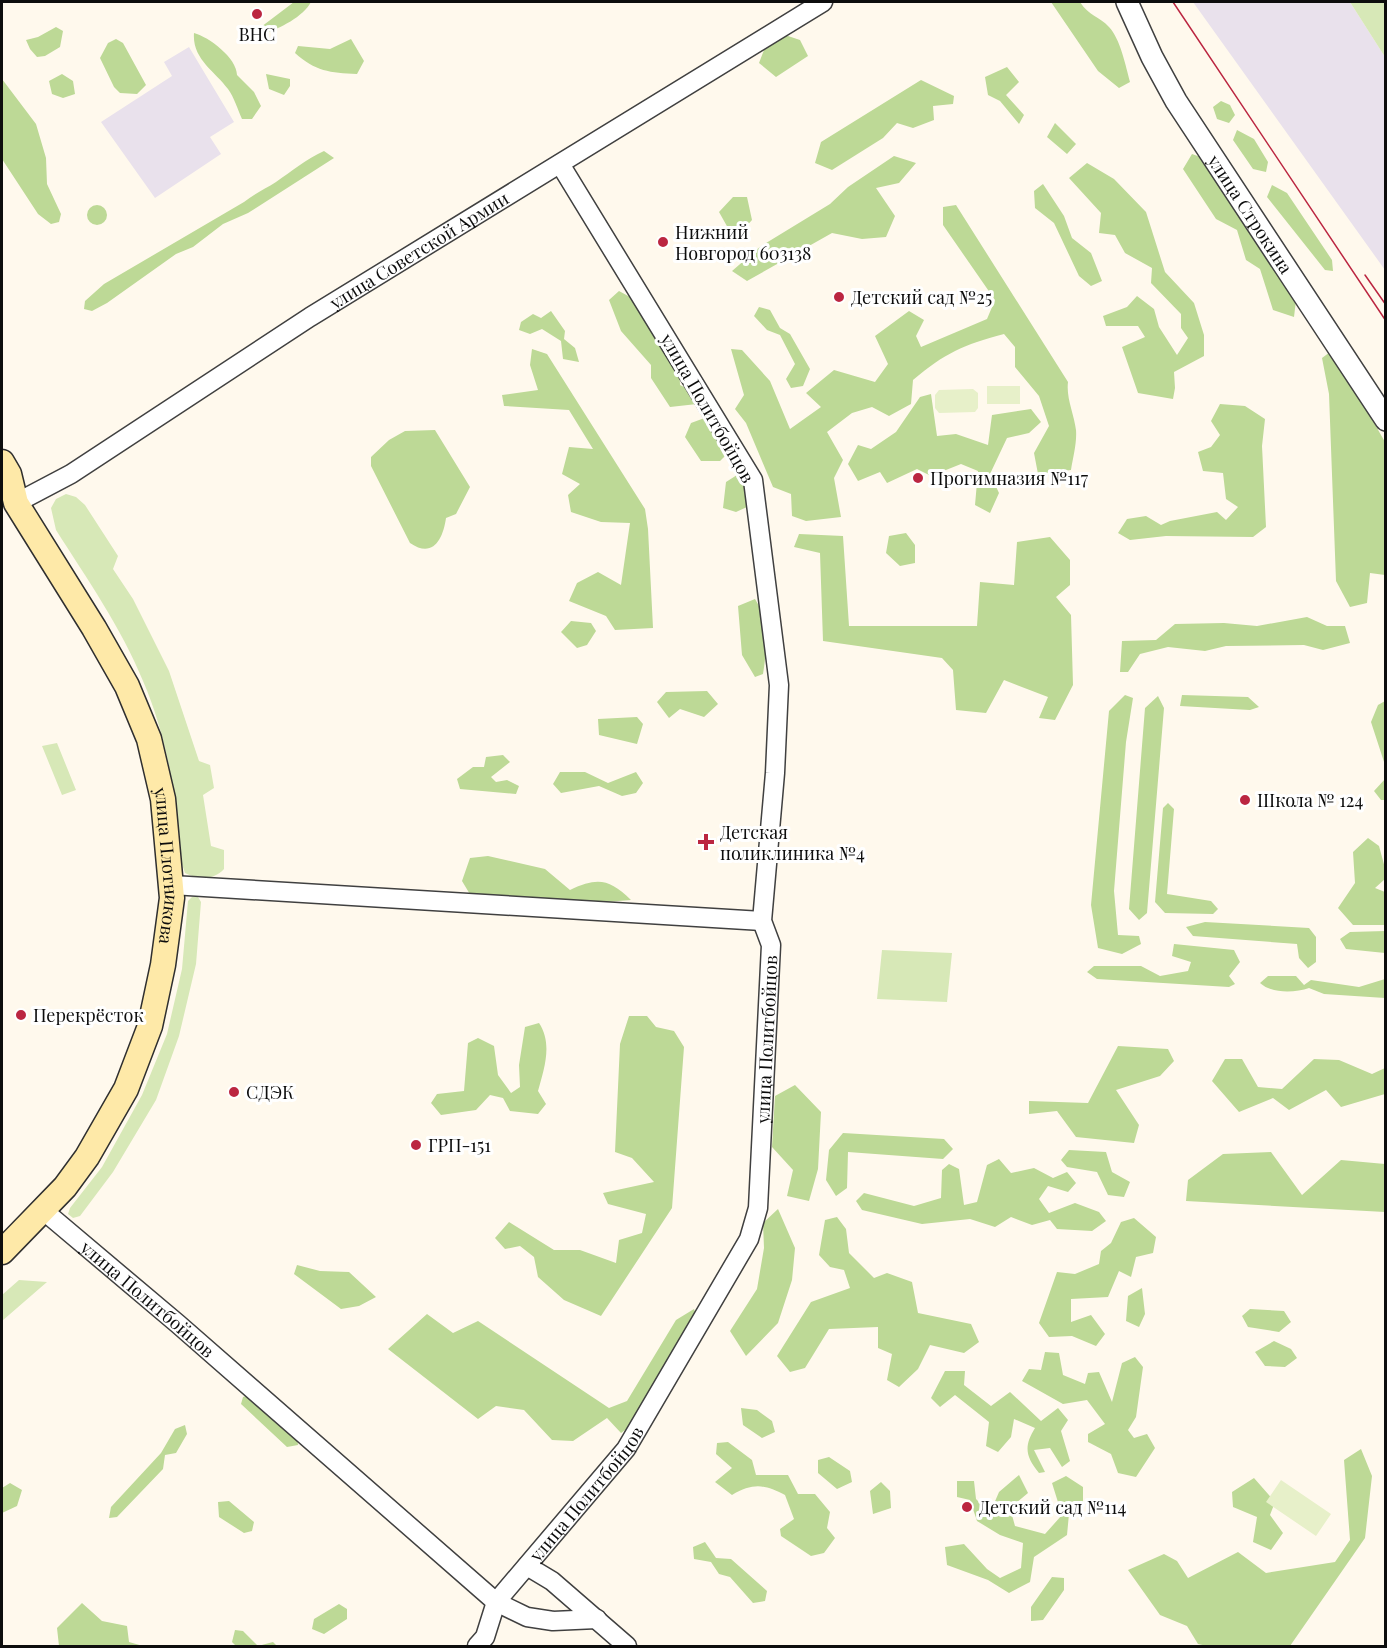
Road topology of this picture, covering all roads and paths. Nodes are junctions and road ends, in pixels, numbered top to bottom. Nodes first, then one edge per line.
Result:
1 (823, 2) edge
2 (1127, 2) edge
3 (560, 164) junction
4 (1386, 420) edge
5 (2, 462) edge
6 (9, 499) edge
7 (172, 885) junction
8 (762, 921) junction
9 (44, 1211) junction
10 (2, 1252) edge
11 (527, 1566) junction
12 (496, 1602) junction
13 (597, 1619) junction
14 (477, 1647) edge
15 (627, 1647) edge

1 - 3 street, улица Советской Армии
2 - 4 street, улица Строкина
3 - 6 street, улица Советской Армии
3 - 8 street, улица Политбойцов
5 - 6 main road, улица Плотникова
6 - 7 main road, улица Плотникова
7 - 8 street
7 - 9 main road, улица Плотникова
8 - 11 street, улица Политбойцов
9 - 10 main road, улица Плотникова
9 - 12 street, улица Политбойцов
11 - 12 street, улица Политбойцов
11 - 13 street
12 - 13 street
12 - 14 street, улица Политбойцов
13 - 15 street

